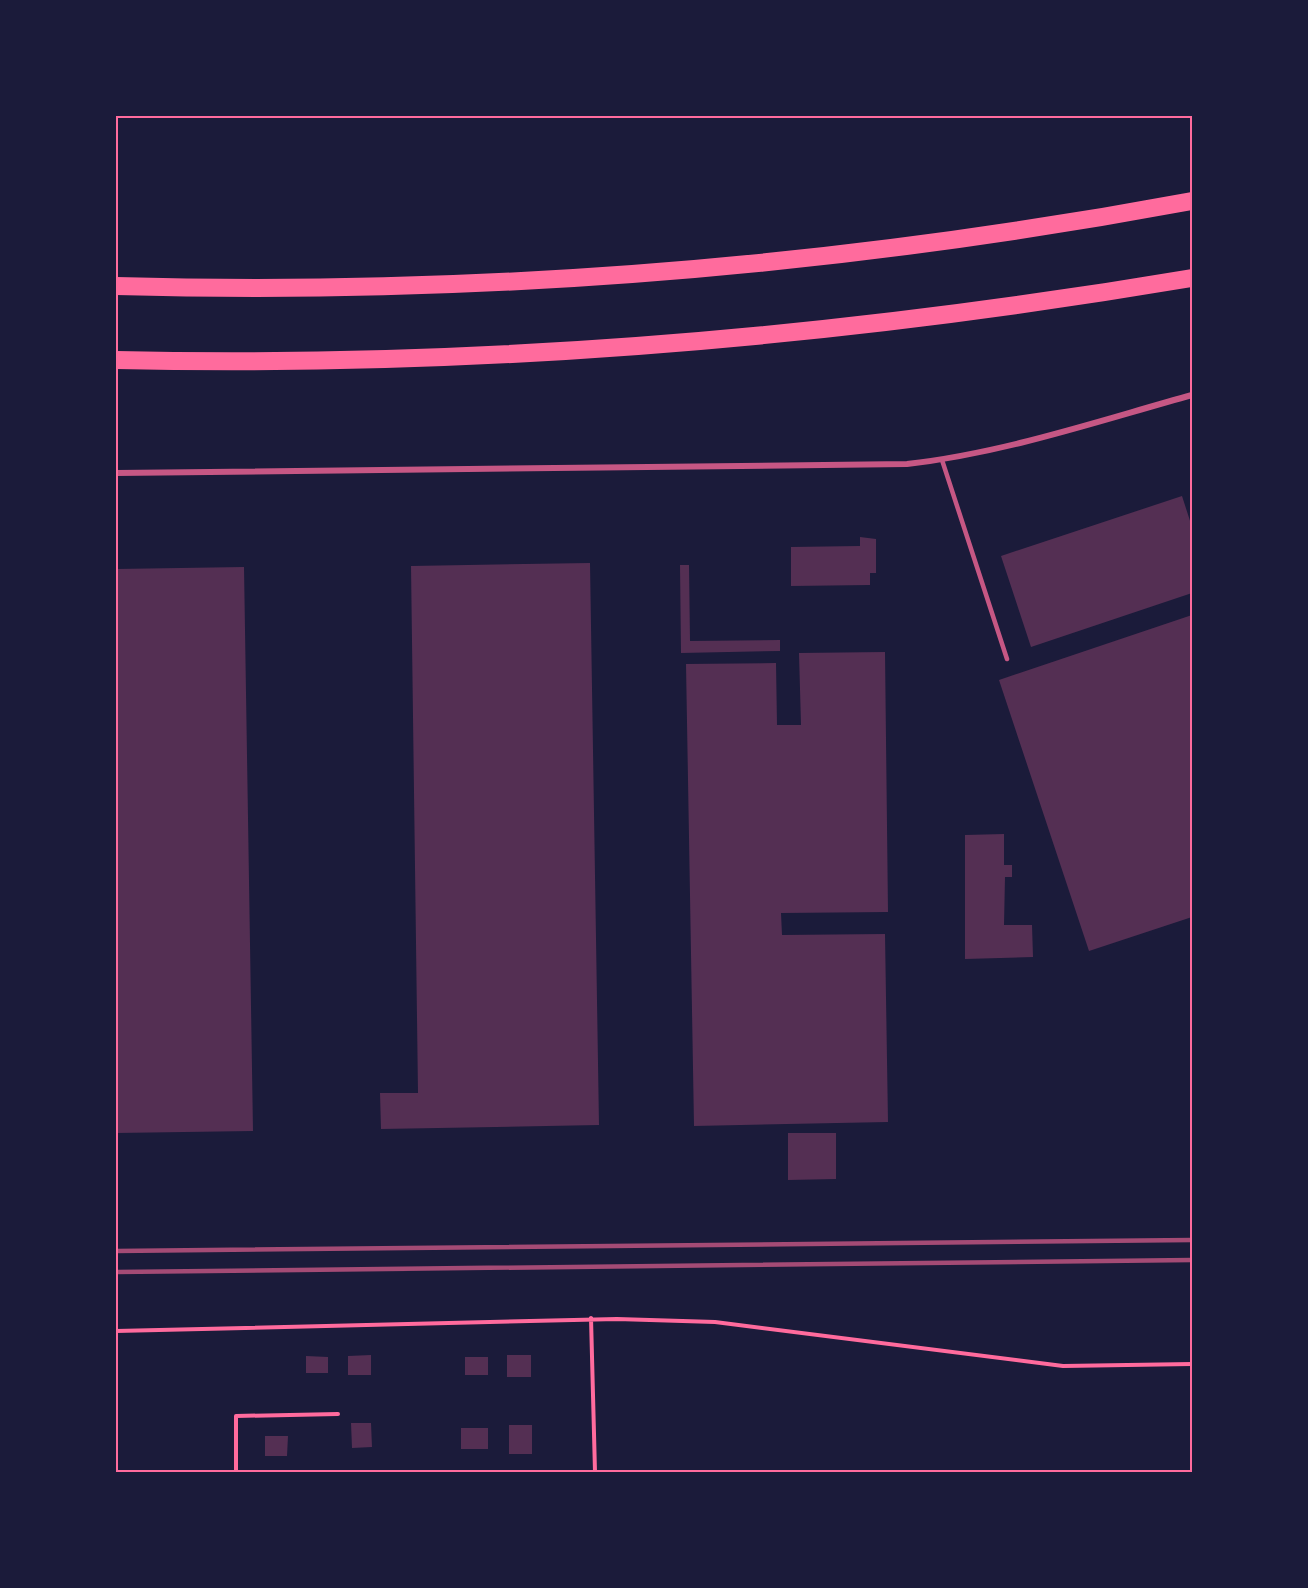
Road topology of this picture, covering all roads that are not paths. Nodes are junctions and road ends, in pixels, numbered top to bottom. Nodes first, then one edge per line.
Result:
1 (1192, 201) edge
2 (1192, 278) edge
3 (116, 286) edge
4 (116, 360) edge
5 (1192, 395) edge
6 (942, 460) junction
7 (116, 473) edge
8 (1006, 659) dead end

1 - 3 highway
2 - 4 highway
5 - 6 street
6 - 7 street
6 - 8 lane

